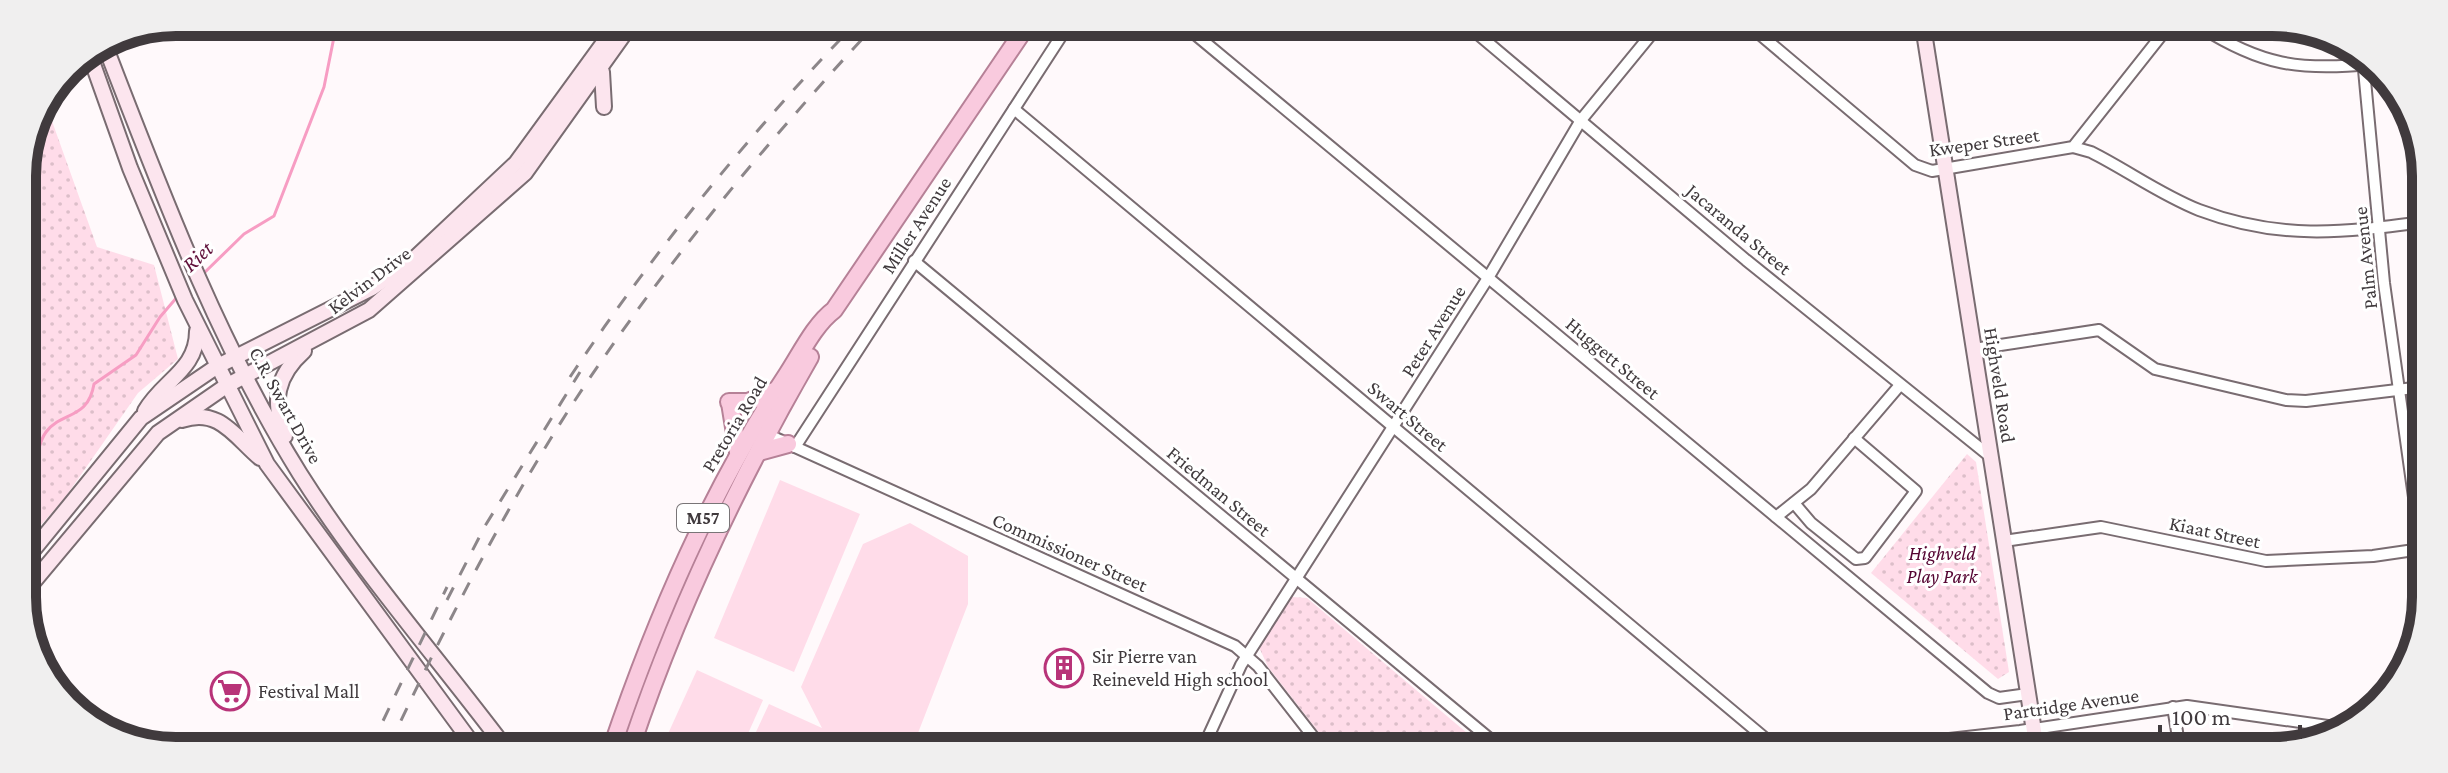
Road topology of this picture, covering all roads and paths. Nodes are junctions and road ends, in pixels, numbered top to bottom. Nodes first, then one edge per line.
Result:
1 (609, 36) edge
2 (623, 36) edge
3 (1020, 36) edge
4 (1061, 36) edge
5 (1197, 36) edge
6 (1480, 36) edge
7 (1650, 36) edge
8 (1762, 36) edge
9 (1925, 36) edge
10 (2161, 36) edge
11 (2218, 36) edge
12 (108, 54) edge
13 (2352, 62) edge
14 (93, 64) edge
15 (603, 67) junction
16 (2366, 73) edge
17 (604, 107) dead end
18 (1014, 109) junction
19 (1581, 120) junction
20 (2073, 147) junction
21 (1945, 170) junction
22 (2412, 224) edge
23 (2379, 228) junction
24 (914, 261) junction
25 (1488, 278) junction
26 (834, 310) junction
27 (197, 326) junction
28 (316, 340) junction
29 (1974, 349) junction
30 (236, 357) junction
31 (216, 367) junction
32 (245, 375) junction
33 (1900, 385) junction
34 (226, 386) junction
35 (2412, 388) edge
36 (2401, 389) junction
37 (777, 390) junction
38 (141, 418) junction
39 (168, 425) junction
40 (1393, 428) junction
41 (761, 431) junction
42 (1854, 438) junction
43 (792, 445) junction
44 (759, 452) junction
45 (739, 453) junction
46 (1991, 457) junction
47 (267, 464) junction
48 (302, 476) junction
49 (2412, 476) edge
50 (1794, 503) junction
51 (1776, 517) junction
52 (2004, 541) junction
53 (36, 547) edge
54 (2412, 550) edge
55 (1296, 578) junction
56 (36, 579) edge
57 (1248, 655) junction
58 (2028, 694) junction
59 (2173, 707) junction
60 (2326, 726) edge
61 (2033, 729) junction
62 (467, 737) edge
63 (497, 737) edge
64 (615, 737) edge
65 (634, 737) edge
66 (1208, 737) edge
67 (1313, 737) edge
68 (1488, 737) edge
69 (1763, 737) edge
70 (1964, 737) edge
71 (2035, 737) edge
72 (2178, 737) edge

1 - 30 street, Kelvin Drive
2 - 15 street, Kelvin Drive
3 - 26 main road, Pretoria Road / M57
4 - 18 street, Miller Avenue
5 - 25 street, Huggett Street
6 - 19 street, Jacaranda Street
7 - 19 street, Peter Avenue
8 - 21 street, Kweper Street
9 - 21 street, Highveld Road
10 - 20 street
11 - 13 street
12 - 30 street, C.R. Swart Drive
14 - 27 street
15 - 17 street
15 - 28 street, Kelvin Drive
16 - 23 street, Palm Avenue
18 - 24 street, Miller Avenue
18 - 40 street, Swart Street
19 - 25 street, Peter Avenue
19 - 33 street, Jacaranda Street
20 - 21 street, Kweper Street
20 - 23 street
21 - 29 street, Highveld Road
22 - 23 street
23 - 36 street, Palm Avenue
24 - 43 street, Miller Avenue
24 - 55 street, Friedman Street
25 - 40 street, Peter Avenue
25 - 51 street, Huggett Street
26 - 37 main road, Pretoria Road / M57
26 - 41 main road, Pretoria Road / M57
27 - 31 street
27 - 38 street
28 - 32 street, Kelvin Drive
28 - 48 street
29 - 36 street
29 - 46 street, Highveld Road
30 - 31 street, Kelvin Drive
30 - 32 street, C.R. Swart Drive
31 - 34 street
31 - 38 street, Kelvin Drive
32 - 34 street, Kelvin Drive
32 - 48 street, C.R. Swart Drive
33 - 42 street
33 - 46 street, Jacaranda Street
34 - 39 street, Kelvin Drive
34 - 47 street
35 - 36 street
36 - 49 street, Palm Avenue
37 - 41 main road, Pretoria Road / M57
37 - 45 main road
38 - 53 street, Kelvin Drive
39 - 47 street
39 - 56 street, Kelvin Drive
40 - 55 street, Peter Avenue
40 - 69 street, Swart Street
41 - 43 street, Commissioner Street
41 - 44 main road, Pretoria Road / M57
41 - 45 main road, Pretoria Road / M57
42 - 50 street
42 - 50 street
43 - 44 main road
43 - 57 street, Commissioner Street
44 - 65 main road, Pretoria Road / M57
45 - 64 main road, Pretoria Road / M57
46 - 52 street, Highveld Road
47 - 62 street
48 - 63 street, C.R. Swart Drive
50 - 51 street
51 - 58 street, Huggett Street
52 - 54 street, Kiaat Street
52 - 58 street, Highveld Road
55 - 57 street, Peter Avenue
55 - 68 street, Friedman Street
57 - 66 street, Peter Avenue
57 - 67 street, Commissioner Street
58 - 61 street, Highveld Road
59 - 60 street, Partridge Avenue
59 - 61 street, Partridge Avenue
59 - 72 street
61 - 70 street, Partridge Avenue
61 - 71 street, Highveld Road

